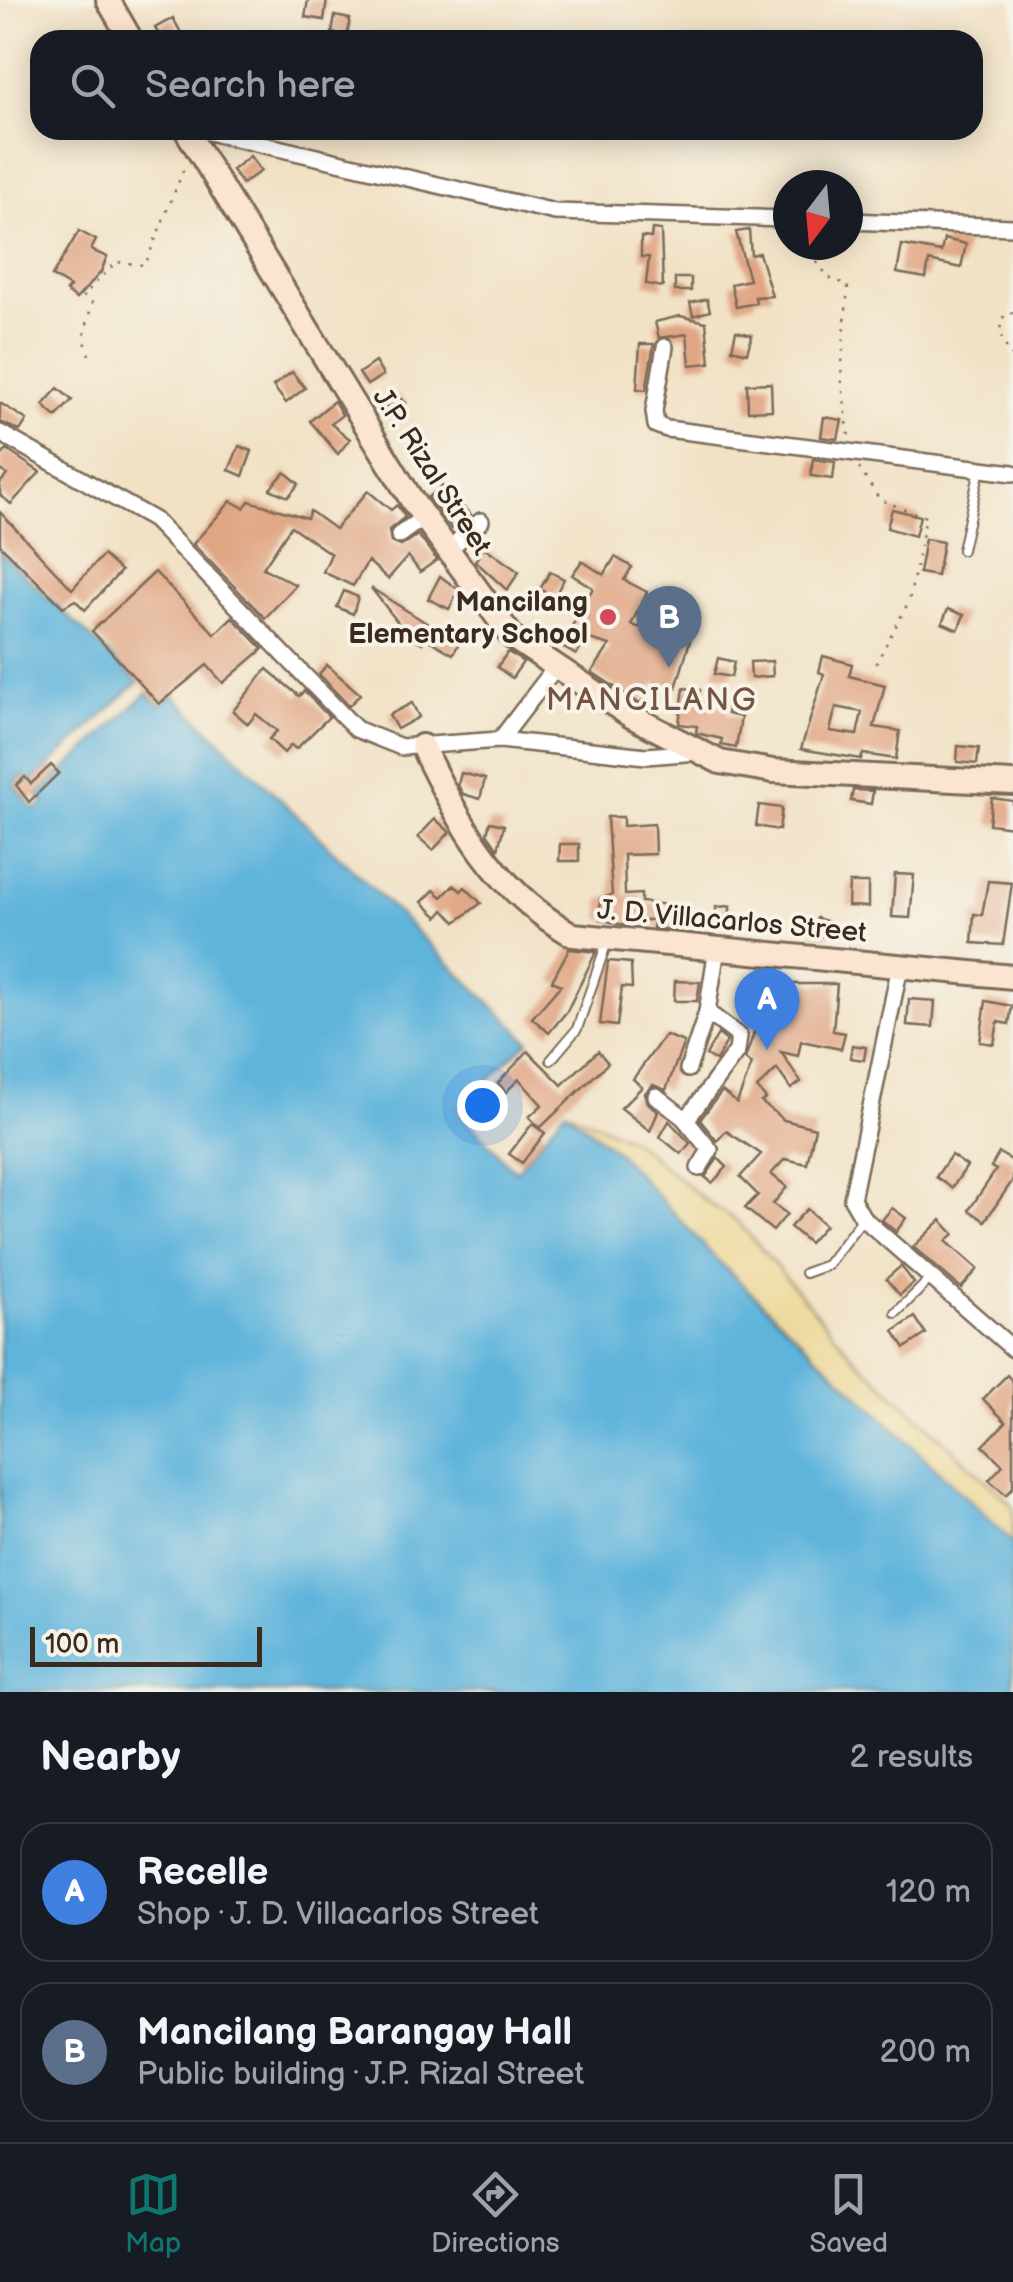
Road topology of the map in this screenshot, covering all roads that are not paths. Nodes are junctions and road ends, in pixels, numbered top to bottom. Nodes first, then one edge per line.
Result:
1 (108, 0) edge
2 (125, 30) edge
3 (197, 140) edge
4 (221, 140) edge
5 (773, 219) edge
6 (863, 222) edge
7 (1013, 227) edge
8 (665, 347) dead end
9 (0, 433) edge
10 (980, 469) junction
11 (1013, 474) edge
12 (424, 517) junction
13 (481, 521) dead end
14 (399, 535) dead end
15 (449, 549) junction
16 (962, 550) dead end
17 (555, 668) junction
18 (500, 740) junction
19 (422, 746) junction
20 (698, 752) junction
21 (1013, 783) edge
22 (608, 938) junction
23 (717, 948) junction
24 (900, 966) junction
25 (1013, 977) edge
26 (707, 1012) junction
27 (551, 1060) dead end
28 (688, 1070) dead end
29 (656, 1096) dead end
30 (684, 1118) junction
31 (699, 1168) dead end
32 (863, 1218) junction
33 (805, 1273) dead end
34 (930, 1279) junction
35 (896, 1313) dead end
36 (1013, 1350) edge

1 - 2 main road
3 - 12 main road, J.P. Rizal Street
4 - 5 street
6 - 7 street
8 - 10 street
9 - 19 street
10 - 11 street
10 - 16 lane
12 - 14 street
12 - 15 main road, J.P. Rizal Street
13 - 15 street
15 - 17 main road, J.P. Rizal Street
17 - 18 street
17 - 20 main road, J.P. Rizal Street
18 - 19 street
18 - 20 street
19 - 22 main road, J. D. Villacarlos Street
20 - 21 main road, J.P. Rizal Street
22 - 23 main road, J. D. Villacarlos Street
22 - 27 lane
23 - 24 main road, J. D. Villacarlos Street
23 - 26 street
24 - 25 main road, J. D. Villacarlos Street
24 - 32 street
26 - 28 street
26 - 30 street
29 - 30 street
30 - 31 street
32 - 33 lane
32 - 34 street
34 - 35 lane
34 - 36 street

